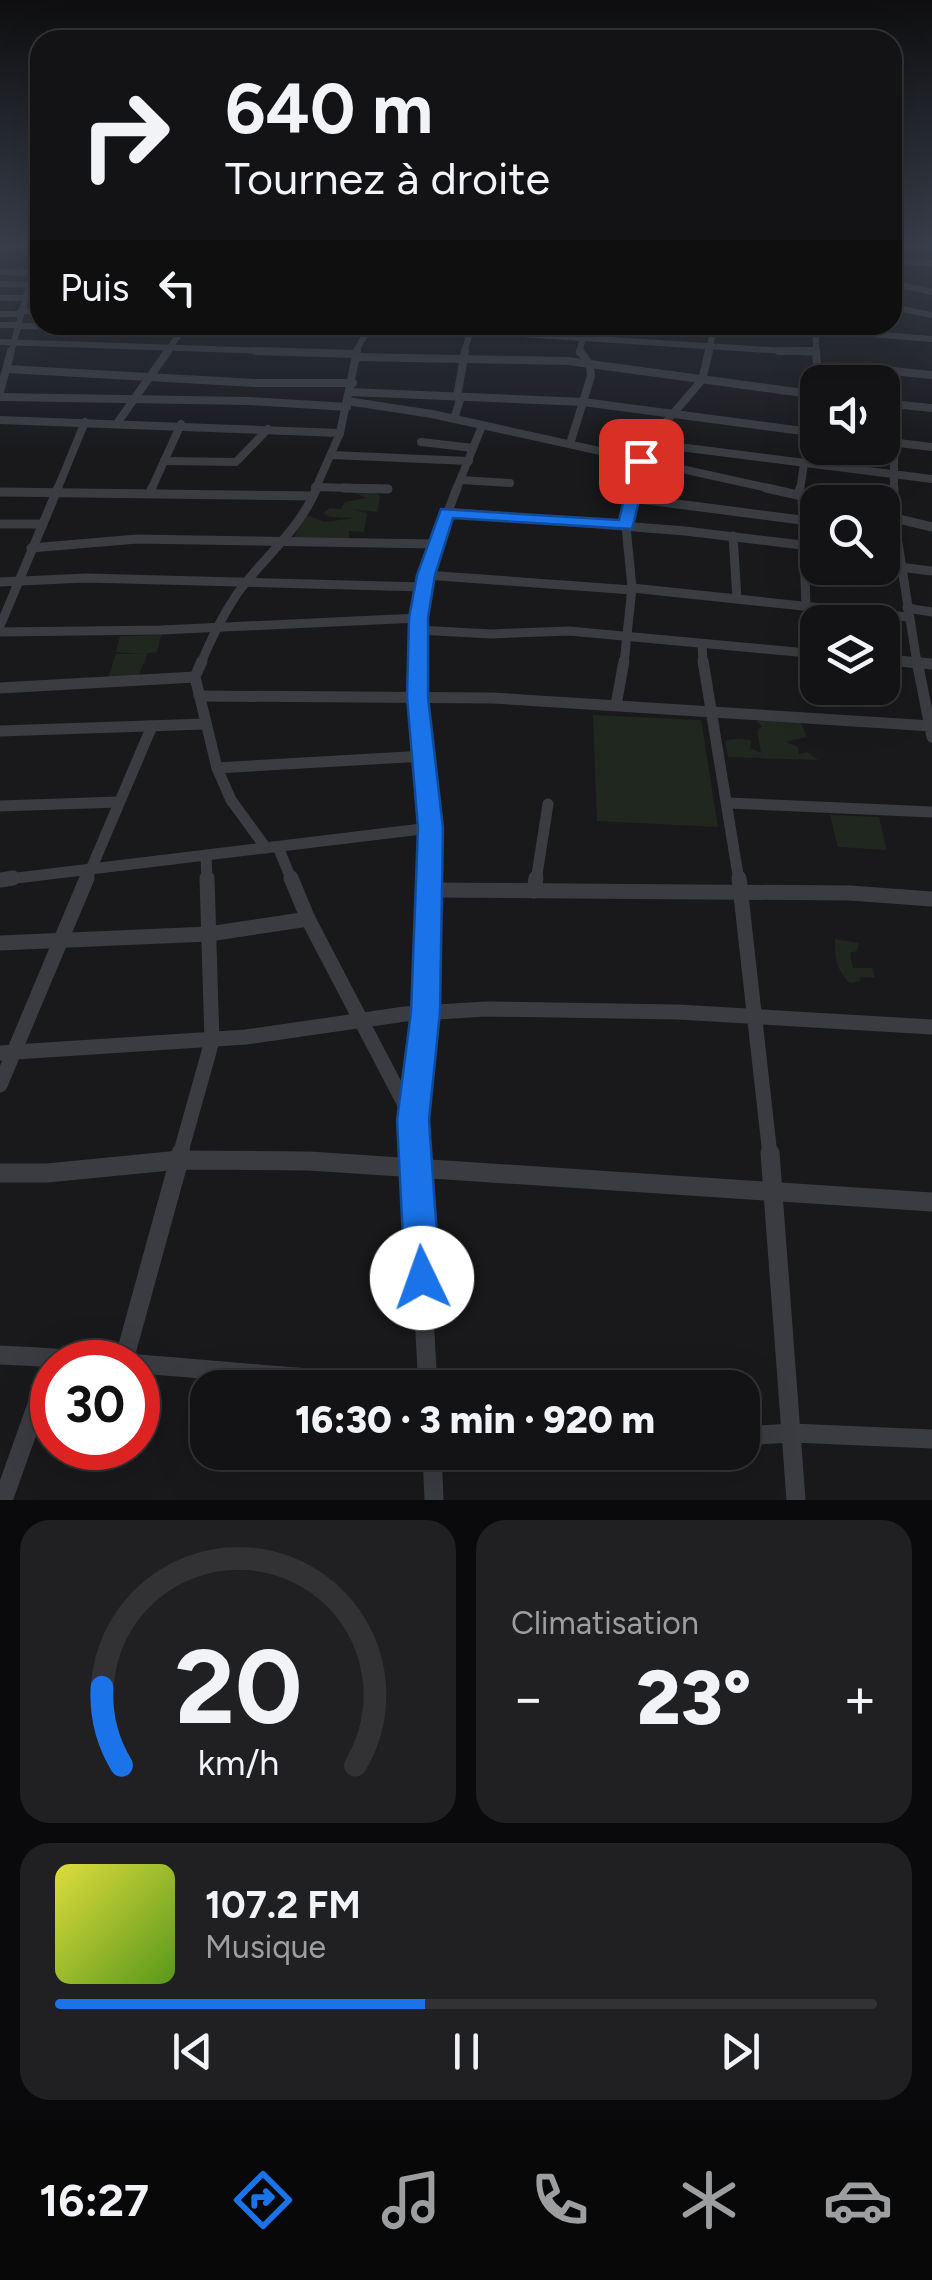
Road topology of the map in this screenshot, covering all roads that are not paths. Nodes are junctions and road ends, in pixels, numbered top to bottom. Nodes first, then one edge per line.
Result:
1 (21, 313) edge
2 (0, 325) edge
3 (19, 326) junction
4 (30, 326) edge
5 (179, 335) edge
6 (366, 335) edge
7 (470, 335) edge
8 (538, 335) edge
9 (583, 335) edge
10 (713, 335) edge
11 (816, 335) edge
12 (893, 335) edge
13 (582, 339) junction
14 (932, 339) edge
15 (0, 342) edge
16 (14, 342) junction
17 (170, 348) junction
18 (710, 348) junction
19 (0, 352) edge
20 (12, 352) junction
21 (816, 353) junction
22 (356, 355) junction
23 (463, 357) junction
24 (590, 365) junction
25 (817, 365) edge
26 (4, 370) edge
27 (900, 372) edge
28 (152, 374) junction
29 (932, 375) edge
30 (702, 380) junction
31 (800, 393) edge
32 (0, 394) edge
33 (349, 396) junction
34 (457, 397) junction
35 (135, 400) junction
36 (584, 402) junction
37 (900, 404) edge
38 (932, 408) edge
39 (670, 414) junction
40 (454, 419) junction
41 (0, 420) edge
42 (85, 422) junction
43 (118, 422) junction
44 (181, 424) junction
45 (482, 426) junction
46 (268, 428) junction
47 (800, 431) edge
48 (340, 432) junction
49 (421, 442) dead end
50 (900, 443) edge
51 (570, 444) junction
52 (648, 444) junction
53 (932, 446) edge
54 (331, 455) junction
55 (471, 455) junction
56 (164, 461) junction
57 (641, 461) junction
58 (800, 463) edge
59 (812, 465) edge
60 (892, 465) edge
61 (894, 475) junction
62 (461, 480) junction
63 (932, 480) edge
64 (510, 483) dead end
65 (893, 485) edge
66 (388, 489) dead end
67 (0, 492) edge
68 (56, 492) junction
69 (314, 492) junction
70 (150, 493) junction
71 (800, 495) edge
72 (631, 498) junction
73 (446, 512) junction
74 (900, 519) edge
75 (800, 520) edge
76 (0, 524) edge
77 (43, 524) junction
78 (626, 526) junction
79 (932, 527) edge
80 (733, 536) junction
81 (287, 540) junction
82 (435, 544) junction
83 (32, 548) junction
84 (800, 550) edge
85 (900, 564) edge
86 (901, 568) junction
87 (932, 571) edge
88 (424, 581) junction
89 (0, 582) edge
90 (18, 582) junction
91 (248, 582) junction
92 (632, 589) junction
93 (737, 599) junction
94 (800, 605) edge
95 (900, 612) edge
96 (908, 612) junction
97 (932, 612) edge
98 (418, 624) junction
99 (216, 628) junction
100 (0, 629) edge
101 (628, 635) junction
102 (702, 644) junction
103 (800, 652) edge
104 (900, 661) edge
105 (916, 662) junction
106 (932, 664) edge
107 (196, 677) junction
108 (0, 688) edge
109 (199, 696) junction
110 (418, 697) junction
111 (616, 705) junction
112 (708, 711) junction
113 (205, 724) junction
114 (152, 726) junction
115 (931, 726) edge
116 (0, 732) edge
117 (932, 738) edge
118 (425, 756) junction
119 (217, 768) junction
120 (118, 802) junction
121 (728, 803) junction
122 (548, 804) dead end
123 (0, 806) edge
124 (932, 812) edge
125 (430, 828) junction
126 (272, 847) junction
127 (206, 855) junction
128 (89, 868) junction
129 (0, 880) edge
130 (428, 890) junction
131 (534, 891) junction
132 (741, 893) junction
133 (932, 899) edge
134 (308, 919) junction
135 (209, 934) junction
136 (60, 939) junction
137 (0, 942) edge
138 (425, 1012) junction
139 (755, 1017) junction
140 (362, 1018) junction
141 (932, 1026) edge
142 (212, 1041) junction
143 (7, 1053) edge
144 (0, 1085) edge
145 (413, 1120) junction
146 (180, 1160) junction
147 (417, 1169) junction
148 (0, 1173) edge
149 (774, 1192) junction
150 (932, 1202) edge
151 (130, 1340) edge
152 (0, 1355) edge
153 (30, 1358) edge
154 (160, 1364) edge
155 (218, 1370) edge
156 (427, 1370) edge
157 (30, 1423) edge
158 (792, 1433) junction
159 (760, 1435) edge
160 (932, 1439) edge
161 (433, 1470) edge
162 (3, 1500) edge
163 (434, 1500) edge
164 (796, 1500) edge

1 - 3 street
2 - 3 street
3 - 4 street
3 - 16 street
5 - 17 street
6 - 22 street
7 - 23 street
8 - 13 street
9 - 13 street
10 - 18 street
11 - 21 street
12 - 14 street
13 - 18 street
13 - 24 street
15 - 16 street
16 - 17 street
16 - 20 street
17 - 22 street
17 - 28 street
18 - 21 street
18 - 30 street
19 - 20 street
20 - 26 street
21 - 25 street
22 - 23 street
22 - 33 street
23 - 24 street
23 - 34 street
24 - 30 street
24 - 36 street
26 - 28 street
26 - 32 street
27 - 29 street
28 - 33 street
28 - 35 street
30 - 31 street
30 - 39 street
32 - 35 street
33 - 34 street
33 - 35 street
33 - 40 street
33 - 48 street
34 - 36 street
34 - 40 street
35 - 43 street
36 - 39 street
36 - 51 street
37 - 38 street
39 - 47 street
39 - 52 street
40 - 45 street
41 - 42 street
42 - 43 street
42 - 68 street
43 - 44 street
44 - 46 street
44 - 56 street
45 - 51 street
45 - 55 street
46 - 48 street
46 - 56 street
48 - 54 street
49 - 55 street
50 - 53 street
51 - 57 street
52 - 57 street
52 - 58 street
54 - 55 street
54 - 69 street
55 - 62 street
56 - 70 street
57 - 71 street
57 - 72 street
59 - 61 street
60 - 61 street
61 - 63 street
61 - 65 street
62 - 64 street
62 - 73 street
66 - 69 street
67 - 68 street
68 - 70 street
68 - 77 street
69 - 70 street
69 - 81 street
72 - 75 street
72 - 78 street
73 - 78 street
73 - 82 street
74 - 79 street
76 - 77 street
77 - 83 street
78 - 80 street
78 - 92 street
80 - 84 street
80 - 93 street
81 - 82 street
81 - 83 street
81 - 91 street
82 - 88 street
83 - 90 street
85 - 86 street
86 - 87 street
86 - 96 street
88 - 91 street
88 - 92 street
88 - 98 street
89 - 90 street
90 - 91 street
90 - 100 street
91 - 99 street
92 - 93 street
92 - 101 street
93 - 94 street
95 - 96 street
96 - 97 street
96 - 105 street
98 - 99 street
98 - 101 street
98 - 110 street
99 - 100 street
99 - 107 street
101 - 102 street
101 - 111 street
102 - 103 street
102 - 112 street
104 - 105 street
105 - 106 street
105 - 115 street
107 - 108 street
107 - 109 street
109 - 110 street
109 - 113 street
110 - 111 street
110 - 118 street
111 - 112 street
112 - 115 street
112 - 121 street
113 - 114 street
113 - 119 street
114 - 116 street
114 - 120 street
115 - 117 street
118 - 119 street
118 - 125 street
119 - 126 street
120 - 123 street
120 - 128 street
121 - 124 street
121 - 132 street
122 - 131 street
125 - 126 street
125 - 130 street
126 - 127 street
126 - 134 street
127 - 128 street
127 - 135 street
128 - 129 street
128 - 136 street
130 - 131 street
130 - 138 street
131 - 132 street
132 - 133 street
132 - 139 street
134 - 135 street
134 - 140 street
135 - 136 street
135 - 142 street
136 - 137 street
136 - 143 street
138 - 139 street
138 - 140 street
138 - 145 street
139 - 141 street
139 - 149 street
140 - 142 street
140 - 145 street
142 - 143 street
142 - 146 street
143 - 144 street
145 - 147 street
146 - 147 street
146 - 148 street
146 - 151 street
147 - 149 street
147 - 156 street
149 - 150 street
149 - 158 street
152 - 153 street
154 - 155 street
157 - 162 street
158 - 159 street
158 - 160 street
158 - 164 street
161 - 163 street

